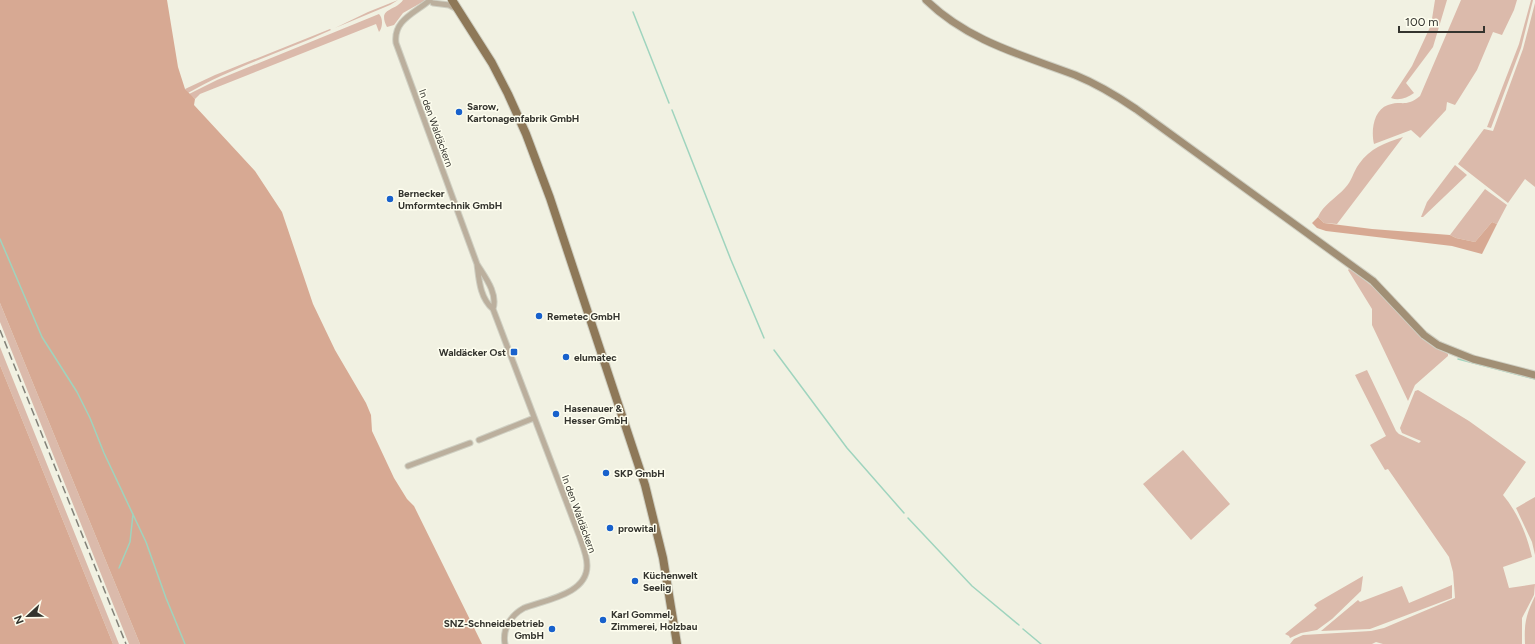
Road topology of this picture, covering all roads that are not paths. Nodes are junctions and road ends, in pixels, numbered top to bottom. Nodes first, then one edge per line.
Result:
1 (439, 0) edge
2 (452, 0) edge
3 (926, 0) edge
4 (432, 2) edge
5 (458, 9) junction
6 (477, 264) junction
7 (493, 309) junction
8 (1535, 375) edge
9 (534, 418) junction
10 (479, 440) dead end
11 (470, 443) dead end
12 (408, 466) dead end
13 (505, 644) edge
14 (676, 644) edge

1 - 4 street, In den Waldäckern
2 - 5 main road
3 - 8 street
4 - 5 street
4 - 6 street, In den Waldäckern
5 - 14 main road
6 - 7 street, In den Waldäckern
6 - 7 street, In den Waldäckern
7 - 9 street, In den Waldäckern
9 - 10 street
9 - 13 street, In den Waldäckern
11 - 12 street

